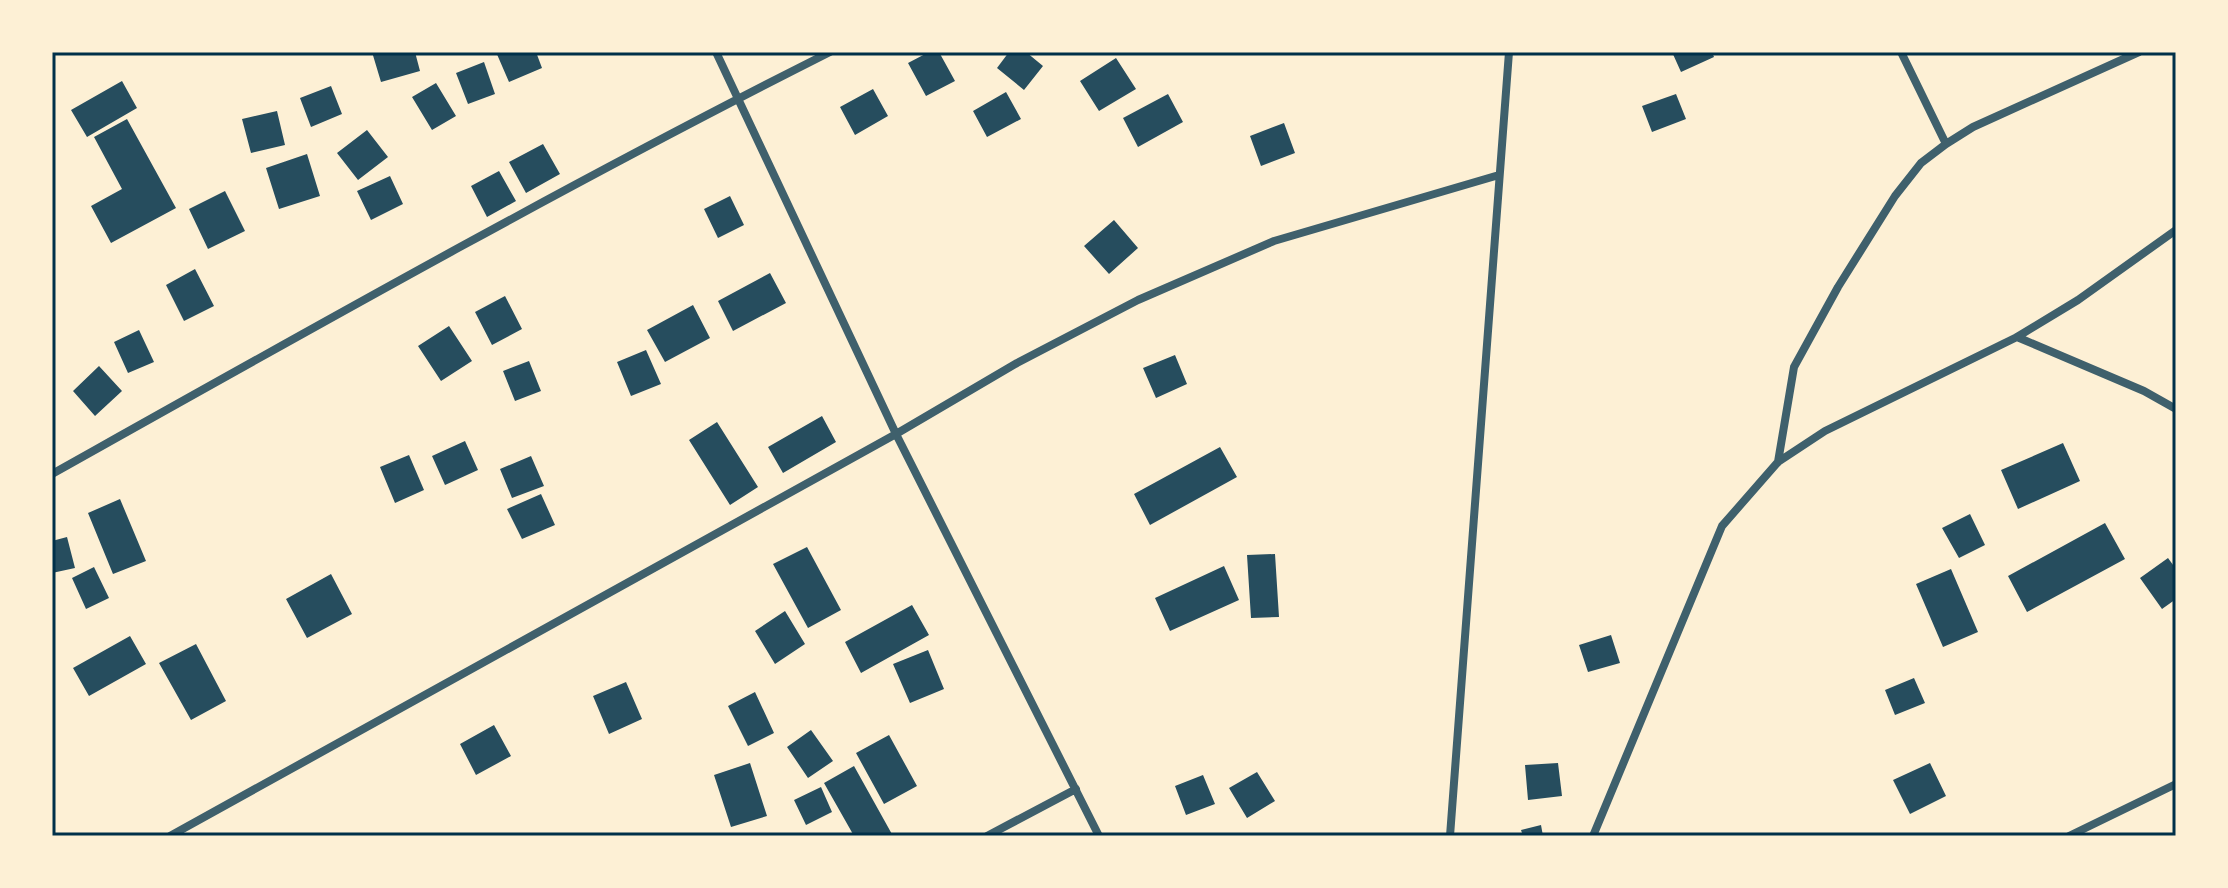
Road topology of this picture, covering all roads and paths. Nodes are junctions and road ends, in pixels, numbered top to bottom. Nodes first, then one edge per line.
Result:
1 (716, 52) edge
2 (830, 52) edge
3 (1509, 52) edge
4 (1901, 52) edge
5 (2139, 52) edge
6 (737, 99) junction
7 (1946, 144) junction
8 (1499, 175) junction
9 (2176, 230) edge
10 (2017, 337) junction
11 (2176, 409) edge
12 (896, 434) junction
13 (1778, 462) junction
14 (52, 474) edge
15 (2176, 784) edge
16 (1076, 789) junction
17 (170, 836) edge
18 (987, 836) edge
19 (1099, 836) edge
20 (1450, 836) edge
21 (1593, 836) edge
22 (2069, 836) edge

1 - 6 street
2 - 6 street
3 - 8 street
4 - 7 street
5 - 7 street
6 - 12 street
6 - 14 street
7 - 13 street
8 - 12 street
8 - 20 street
9 - 10 street
10 - 11 street
10 - 13 street
12 - 16 street
12 - 17 street
13 - 21 street
15 - 22 street
16 - 18 street
16 - 19 street

